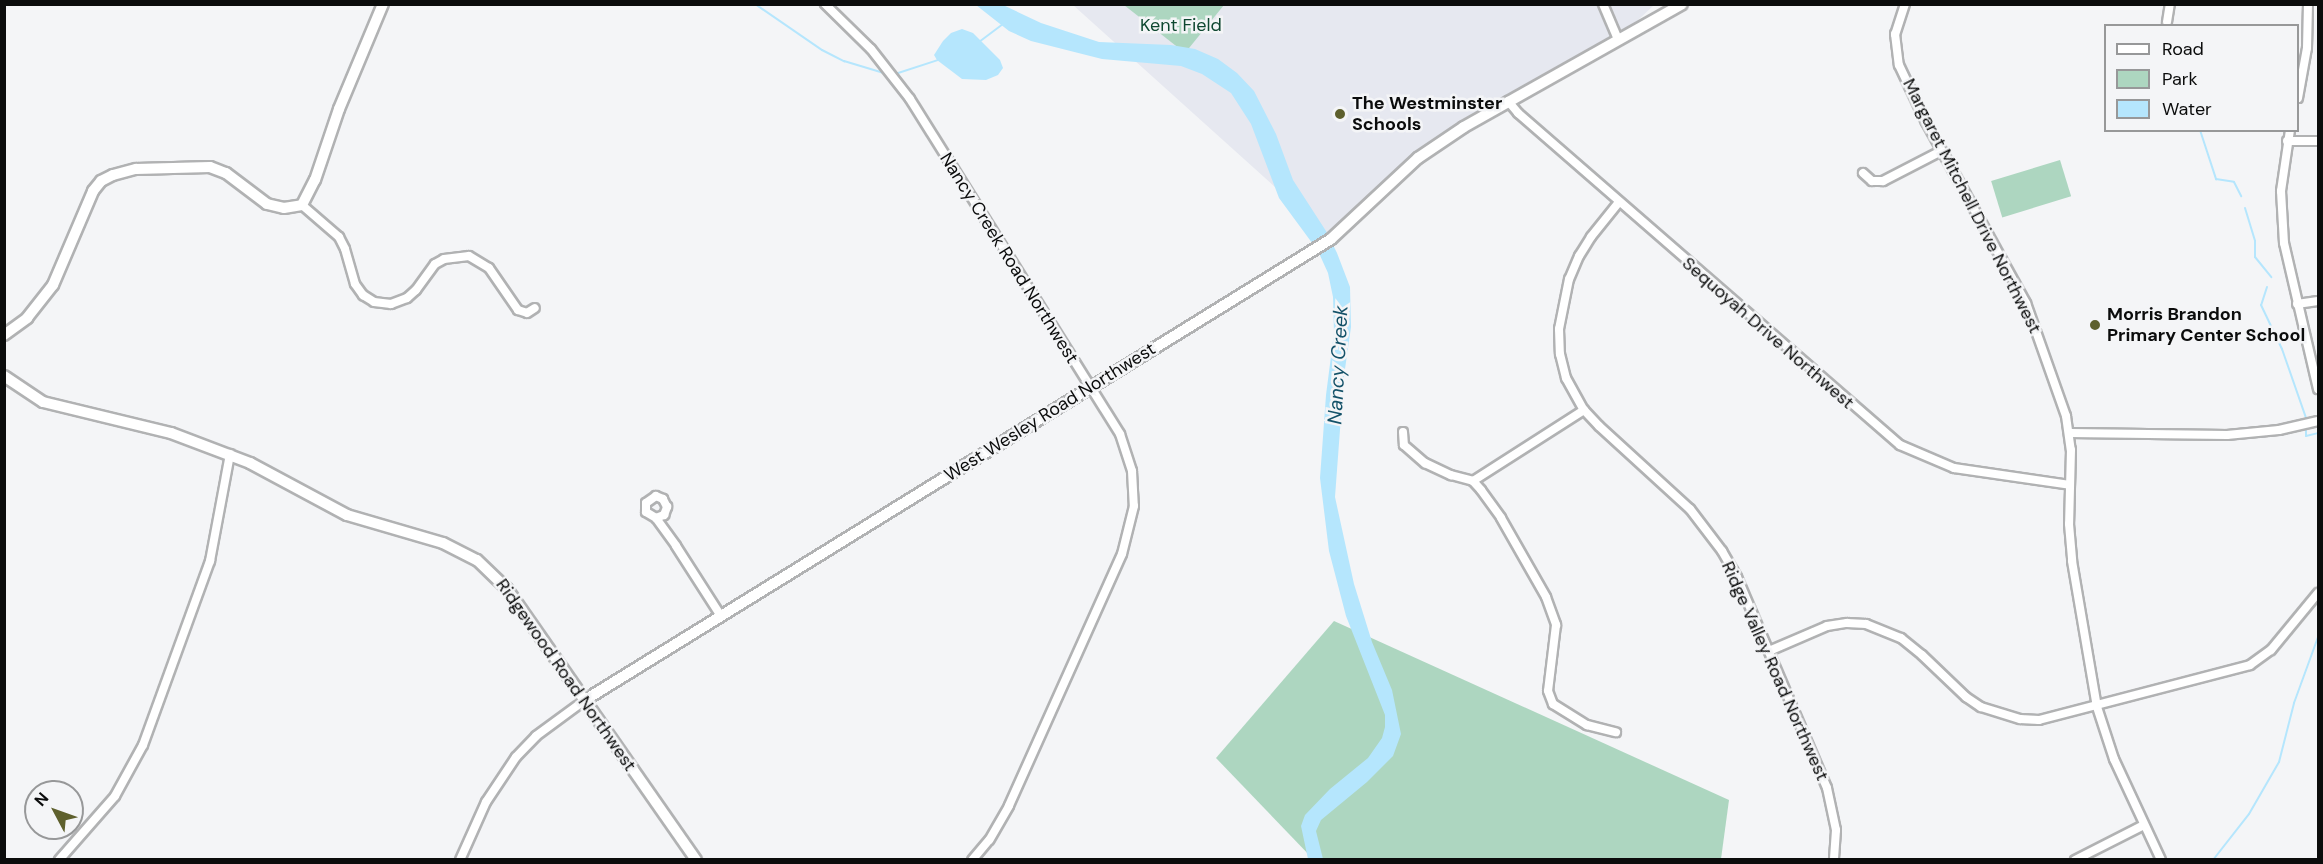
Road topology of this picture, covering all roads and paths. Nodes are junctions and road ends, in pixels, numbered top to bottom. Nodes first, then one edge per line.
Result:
1 (383, 4) edge
2 (825, 4) edge
3 (1603, 4) edge
4 (1682, 4) edge
5 (1905, 4) edge
6 (2170, 4) edge
7 (2308, 4) edge
8 (2167, 22) dead end
9 (1618, 39) junction
10 (2299, 92) edge
11 (1508, 101) junction
12 (2289, 132) edge
13 (2287, 141) junction
14 (2319, 141) edge
15 (1941, 151) junction
16 (1863, 173) dead end
17 (1619, 202) junction
18 (302, 205) junction
19 (2319, 301) edge
20 (2297, 304) junction
21 (535, 308) dead end
22 (4, 334) edge
23 (4, 376) edge
24 (1090, 387) junction
25 (2319, 388) edge
26 (1584, 410) junction
27 (2319, 421) edge
28 (1403, 432) dead end
29 (2070, 433) junction
30 (230, 454) junction
31 (1473, 481) junction
32 (2070, 485) junction
33 (656, 518) dead end
34 (2319, 592) edge
35 (721, 616) junction
36 (1769, 651) junction
37 (585, 700) junction
38 (2097, 707) junction
39 (1616, 732) dead end
40 (2144, 825) junction
41 (59, 860) edge
42 (460, 860) edge
43 (696, 860) edge
44 (972, 860) edge
45 (1834, 860) edge
46 (2075, 860) edge
47 (2161, 860) edge

1 - 18 street
2 - 24 street, Nancy Creek Road Northwest
3 - 9 street
4 - 9 street, West Wesley Road Northwest
5 - 15 street, Margaret Mitchell Drive Northwest
6 - 8 street
7 - 10 street
9 - 11 street, West Wesley Road Northwest
11 - 17 street, Sequoyah Drive Northwest
11 - 24 street, West Wesley Road Northwest
12 - 13 street
13 - 14 street
13 - 20 street
15 - 16 street
15 - 29 street, Margaret Mitchell Drive Northwest
17 - 26 street, Ridge Valley Road Northwest
17 - 32 street, Sequoyah Drive Northwest
18 - 21 street
18 - 22 street
19 - 20 street
20 - 25 street
23 - 30 street, Ridgewood Road Northwest
24 - 35 street, West Wesley Road Northwest
24 - 44 street, Nancy Creek Road Northwest
26 - 31 street
26 - 36 street, Ridge Valley Road Northwest
27 - 29 street
28 - 31 street
29 - 32 street, Margaret Mitchell Drive Northwest
30 - 37 street, Ridgewood Road Northwest
30 - 41 street
31 - 39 street
32 - 38 street, Margaret Mitchell Drive Northwest
33 - 35 street
34 - 38 street
35 - 37 street, West Wesley Road Northwest
36 - 38 street
36 - 45 street, Ridge Valley Road Northwest
37 - 42 street, West Wesley Road Northwest
37 - 43 street, Ridgewood Road Northwest
38 - 40 street, Margaret Mitchell Drive Northwest
40 - 46 street
40 - 47 street, Margaret Mitchell Drive Northwest

